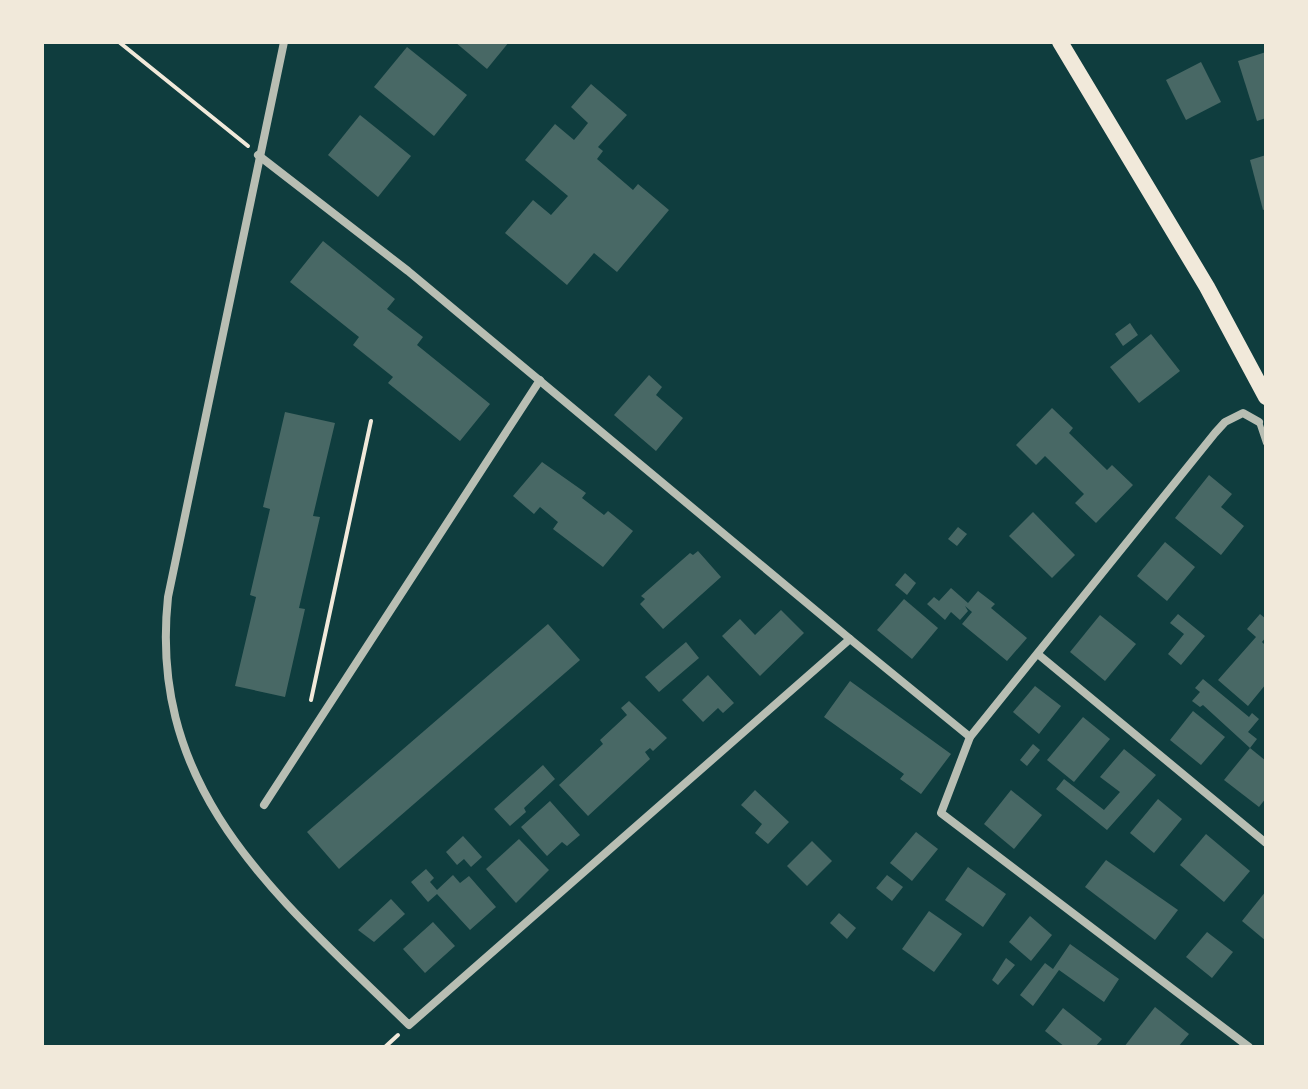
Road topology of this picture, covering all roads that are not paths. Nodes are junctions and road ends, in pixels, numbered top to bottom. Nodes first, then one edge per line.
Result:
1 (284, 42) edge
2 (1060, 42) edge
3 (258, 155) junction
4 (540, 380) junction
5 (1266, 397) edge
6 (1259, 422) joint
7 (1266, 443) edge
8 (850, 639) junction
9 (1039, 655) junction
10 (970, 737) junction
11 (264, 805) dead end
12 (1266, 843) edge
13 (1249, 1047) edge

1 - 3 street
2 - 5 main road
3 - 4 street
3 - 8 street
4 - 8 street
4 - 11 street
6 - 7 lane
6 - 9 street
8 - 10 street
9 - 10 street
9 - 12 street
10 - 13 street

